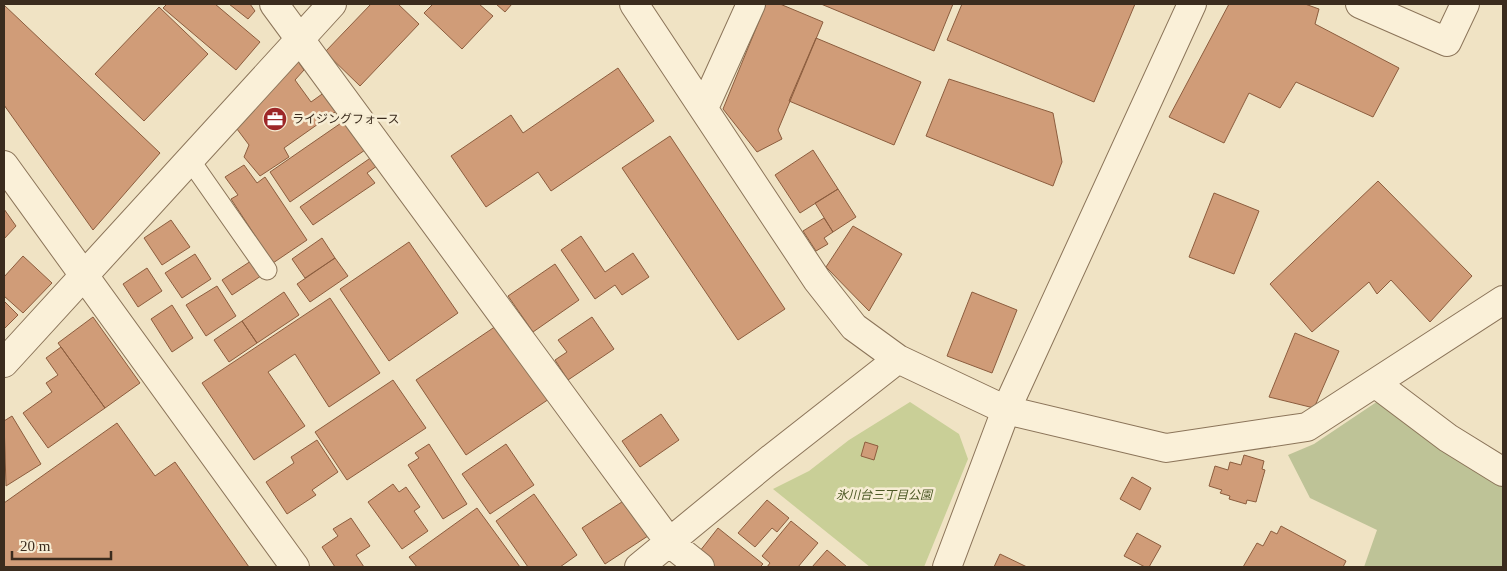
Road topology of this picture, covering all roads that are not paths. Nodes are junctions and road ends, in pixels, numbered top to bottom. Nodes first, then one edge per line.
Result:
1 (274, 4) edge
2 (332, 4) edge
3 (634, 4) edge
4 (751, 4) edge
5 (1192, 4) edge
6 (1360, 4) edge
7 (1465, 4) edge
8 (300, 39) junction
9 (704, 108) junction
10 (190, 160) junction
11 (4, 165) edge
12 (267, 270) dead end
13 (85, 276) junction
14 (1503, 300) edge
15 (898, 359) junction
16 (4, 363) edge
17 (1375, 383) junction
18 (1006, 410) junction
19 (1503, 472) edge
20 (670, 543) junction
21 (295, 567) edge
22 (639, 567) edge
23 (700, 567) edge
24 (947, 567) edge

1 - 8 street
2 - 8 street
3 - 9 street
4 - 9 street
5 - 18 street
6 - 7 street
8 - 10 street
8 - 20 street
9 - 15 street
10 - 12 lane
10 - 13 street
11 - 13 street
13 - 16 street
13 - 21 street
14 - 17 street
15 - 18 street
15 - 20 street
17 - 18 street
17 - 19 street
18 - 24 street
20 - 22 street
20 - 23 street

